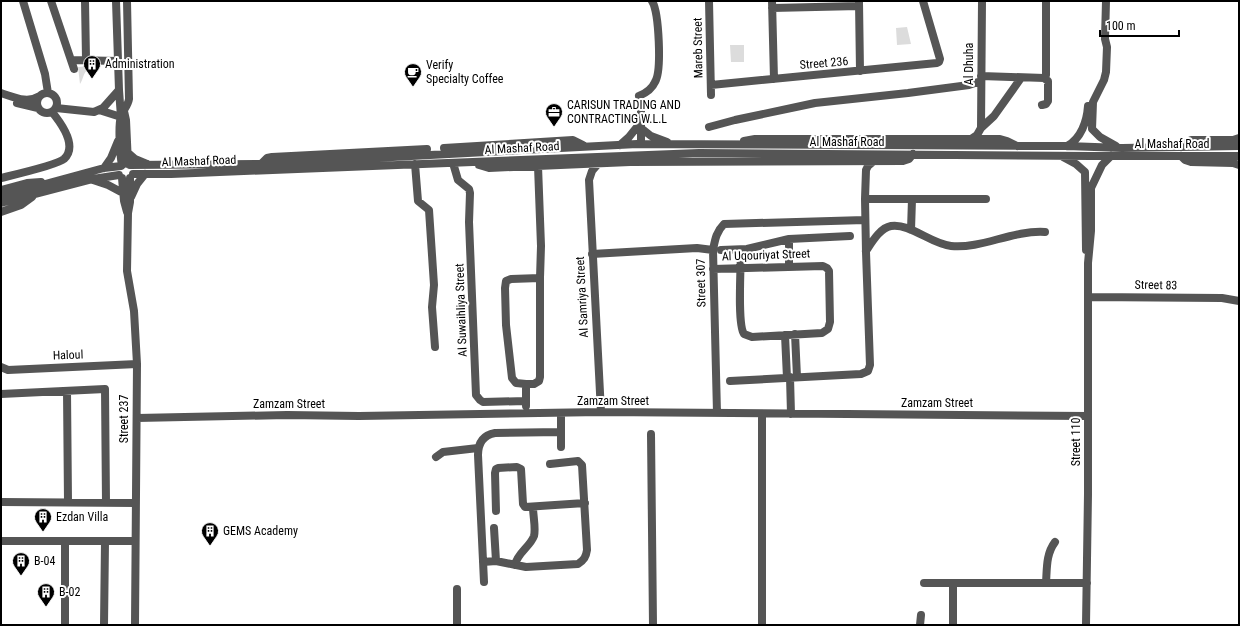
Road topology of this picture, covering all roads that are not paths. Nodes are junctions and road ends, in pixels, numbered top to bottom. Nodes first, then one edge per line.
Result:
1 (23, 1) edge
2 (51, 1) edge
3 (85, 1) edge
4 (116, 1) edge
5 (127, 1) edge
6 (652, 1) edge
7 (709, 1) edge
8 (922, 1) edge
9 (982, 1) edge
10 (1046, 1) edge
11 (1106, 3) edge
12 (859, 4) edge
13 (772, 5) edge
14 (1105, 39) junction
15 (86, 58) junction
16 (118, 58) junction
17 (71, 60) junction
18 (74, 69) dead end
19 (860, 71) junction
20 (1021, 78) junction
21 (1044, 78) junction
22 (774, 79) junction
23 (981, 79) junction
24 (711, 85) junction
25 (119, 90) junction
26 (1, 93) edge
27 (44, 94) junction
28 (711, 95) dead end
29 (1, 99) edge
30 (1042, 104) dead end
31 (38, 108) junction
32 (54, 110) junction
33 (99, 110) junction
34 (123, 114) junction
35 (639, 127) junction
36 (709, 127) dead end
37 (981, 128) junction
38 (120, 134) junction
39 (1239, 138) edge
40 (957, 139) junction
41 (971, 139) junction
42 (990, 139) junction
43 (639, 144) junction
44 (671, 144) junction
45 (620, 145) junction
46 (736, 145) junction
47 (943, 146) junction
48 (1067, 146) junction
49 (1239, 146) edge
50 (1017, 147) junction
51 (1122, 148) junction
52 (127, 152) junction
53 (1181, 152) junction
54 (698, 154) junction
55 (913, 154) junction
56 (1060, 156) junction
57 (1111, 156) junction
58 (1239, 156) edge
59 (856, 161) junction
60 (874, 161) junction
61 (710, 162) junction
62 (453, 163) junction
63 (465, 163) junction
64 (475, 163) junction
65 (415, 164) junction
66 (581, 164) junction
67 (598, 164) junction
68 (125, 165) junction
69 (149, 165) junction
70 (538, 166) junction
71 (1239, 166) edge
72 (104, 168) junction
73 (866, 170) junction
74 (145, 174) junction
75 (126, 176) junction
76 (457, 176) junction
77 (1, 178) edge
78 (93, 179) junction
79 (589, 180) junction
80 (48, 184) junction
81 (1, 190) edge
82 (123, 193) junction
83 (34, 194) junction
84 (1, 196) edge
85 (865, 199) junction
86 (912, 199) junction
87 (986, 199) dead end
88 (130, 202) junction
89 (1, 203) edge
90 (1, 212) edge
91 (128, 213) junction
92 (865, 220) junction
93 (911, 230) junction
94 (1045, 232) dead end
95 (850, 236) dead end
96 (789, 239) junction
97 (713, 250) junction
98 (721, 250) dead end
99 (740, 250) junction
100 (866, 252) junction
101 (592, 254) junction
102 (1088, 263) junction
103 (789, 267) junction
104 (741, 268) junction
105 (713, 269) junction
106 (540, 278) junction
107 (1239, 295) edge
108 (1088, 297) junction
109 (1222, 298) junction
110 (1239, 301) edge
111 (795, 334) junction
112 (785, 335) junction
113 (435, 346) dead end
114 (136, 364) junction
115 (1, 367) edge
116 (791, 377) junction
117 (730, 381) dead end
118 (526, 384) junction
119 (67, 391) junction
120 (1, 394) edge
121 (526, 401) junction
122 (601, 412) junction
123 (526, 413) junction
124 (561, 413) junction
125 (717, 413) junction
126 (762, 414) junction
127 (791, 414) junction
128 (1088, 416) junction
129 (137, 418) junction
130 (561, 432) junction
131 (651, 434) dead end
132 (561, 447) dead end
133 (478, 448) junction
134 (436, 457) dead end
135 (550, 464) dead end
136 (1, 502) edge
137 (68, 502) junction
138 (106, 503) junction
139 (136, 503) junction
140 (585, 503) junction
141 (533, 507) junction
142 (496, 511) dead end
143 (494, 528) dead end
144 (1, 541) edge
145 (64, 541) junction
146 (135, 541) junction
147 (105, 542) junction
148 (1055, 542) dead end
149 (496, 561) junction
150 (483, 562) junction
151 (515, 565) junction
152 (484, 582) dead end
153 (924, 583) dead end
154 (953, 583) junction
155 (1046, 583) junction
156 (1087, 583) junction
157 (457, 589) dead end
158 (921, 615) dead end
159 (1087, 624) edge
160 (65, 625) edge
161 (104, 625) edge
162 (135, 625) edge
163 (457, 625) edge
164 (653, 625) edge
165 (762, 625) edge
166 (920, 625) edge
167 (953, 625) edge

1 - 27 street
2 - 17 street
3 - 15 street
4 - 16 street
5 - 34 street
6 - 35 street
7 - 24 street, Mareb Street
8 - 19 street, Street 236
9 - 23 street, Al Dhuha
10 - 21 street
11 - 14 street
12 - 13 street
12 - 19 street
13 - 22 street
14 - 48 street
14 - 51 street
15 - 16 street
15 - 17 street
16 - 25 street
17 - 18 street
19 - 22 street, Street 236
20 - 21 street
20 - 23 street
20 - 37 street
21 - 30 street
22 - 24 street, Street 236
23 - 36 street
23 - 37 street, Al Dhuha
24 - 28 street, Mareb Street
25 - 33 street
25 - 34 street
26 - 27 street
27 - 31 street
27 - 32 street
29 - 31 street
31 - 32 street
32 - 33 street
32 - 77 street
33 - 34 street
34 - 38 street
34 - 52 street
35 - 43 street
35 - 44 street
35 - 45 street
37 - 41 street
37 - 42 street
38 - 68 street
38 - 72 street
39 - 53 street
40 - 41 street, Al Mashaf Road
40 - 46 street, Al Mashaf Road
40 - 47 street
41 - 42 street, Al Mashaf Road
42 - 50 street, Al Mashaf Road
43 - 44 street, Al Mashaf Road
43 - 45 street, Al Mashaf Road
44 - 46 street, Al Mashaf Road
45 - 69 street, Al Mashaf Road
46 - 47 street, Al Mashaf Road
47 - 50 street, Al Mashaf Road
48 - 50 street, Al Mashaf Road
48 - 51 street, Al Mashaf Road
49 - 53 street, Al Mashaf Road
51 - 53 street, Al Mashaf Road
52 - 68 street
52 - 69 street
53 - 57 street, Al Mashaf Road
53 - 58 street, Al Mashaf Road
53 - 71 street
54 - 55 street, Al Mashaf Road
54 - 61 street
54 - 64 street, Al Mashaf Road
55 - 56 street, Al Mashaf Road
55 - 60 street, Al Mashaf Road
56 - 57 street, Al Mashaf Road
56 - 102 street, Street 110
57 - 102 street, Street 110
59 - 60 street, Al Mashaf Road
59 - 61 street, Al Mashaf Road
59 - 73 street
60 - 73 street
61 - 67 street, Al Mashaf Road
62 - 63 street, Al Mashaf Road
62 - 65 street, Al Mashaf Road
62 - 76 street, Al Suwaihliya Street
63 - 64 street, Al Mashaf Road
63 - 76 street
64 - 70 street, Al Mashaf Road
65 - 74 street, Al Mashaf Road
65 - 113 street
66 - 67 street, Al Mashaf Road
66 - 70 street, Al Mashaf Road
66 - 79 street, Al Samriya Street
67 - 79 street
68 - 69 street, Al Mashaf Road
68 - 72 street, Al Mashaf Road
68 - 75 street
68 - 75 street
70 - 106 street
72 - 80 street, Al Mashaf Road
73 - 85 street
74 - 75 street, Al Mashaf Road
74 - 88 street
75 - 78 street, Al Mashaf Road
75 - 82 street, Street 237
75 - 88 street, Street 237
76 - 121 street, Al Suwaihliya Street
78 - 82 street
78 - 83 street, Al Mashaf Road
79 - 101 street, Al Samriya Street
80 - 81 street, Al Mashaf Road
80 - 84 street, Al Mashaf Road
82 - 91 street, Street 237
83 - 89 street, Al Mashaf Road
83 - 90 street, Al Mashaf Road
85 - 86 street
85 - 92 street
86 - 87 street
86 - 93 street
88 - 91 street, Street 237
91 - 114 street, Street 237
92 - 97 street
92 - 100 street
93 - 94 street
93 - 100 street
95 - 96 street
96 - 99 street
96 - 103 street
97 - 101 street, Street 307
97 - 105 street, Street 307
98 - 99 street
99 - 104 street
100 - 116 street
101 - 122 street, Al Samriya Street
102 - 108 street, Street 110
103 - 104 street, Al Uqouriyat Street
103 - 111 street, Al Uqouriyat Street
104 - 105 street, Al Uqouriyat Street
104 - 112 street
105 - 125 street, Street 307
106 - 118 street
106 - 118 street
107 - 109 street, Street 83
108 - 109 street, Street 83
108 - 128 street, Street 110
109 - 110 street, Street 83
111 - 112 street
111 - 116 street
112 - 116 street
114 - 115 street, Haloul
114 - 129 street, Street 237
116 - 117 street
116 - 127 street
118 - 121 street
119 - 120 street
119 - 137 street
119 - 138 street
121 - 123 street
122 - 124 street, Zamzam Street
122 - 125 street, Zamzam Street
123 - 124 street, Zamzam Street
123 - 129 street, Zamzam Street
124 - 130 street
125 - 126 street, Zamzam Street
126 - 127 street, Zamzam Street
126 - 165 street
127 - 128 street, Zamzam Street
128 - 156 street, Street 110
129 - 139 street, Street 237
130 - 132 street
130 - 133 street
131 - 164 street
133 - 134 street
133 - 150 street
135 - 140 street
136 - 137 street
137 - 138 street
138 - 139 street
139 - 146 street, Street 237
140 - 141 street
140 - 151 street
141 - 142 street
141 - 151 street
143 - 149 street
144 - 145 street
145 - 147 street
145 - 160 street
146 - 147 street
146 - 162 street, Street 237
147 - 161 street
148 - 155 street
149 - 150 street
149 - 151 street
150 - 152 street
153 - 154 street
154 - 155 street
154 - 167 street
155 - 156 street
156 - 159 street, Street 110
157 - 163 street
158 - 166 street

